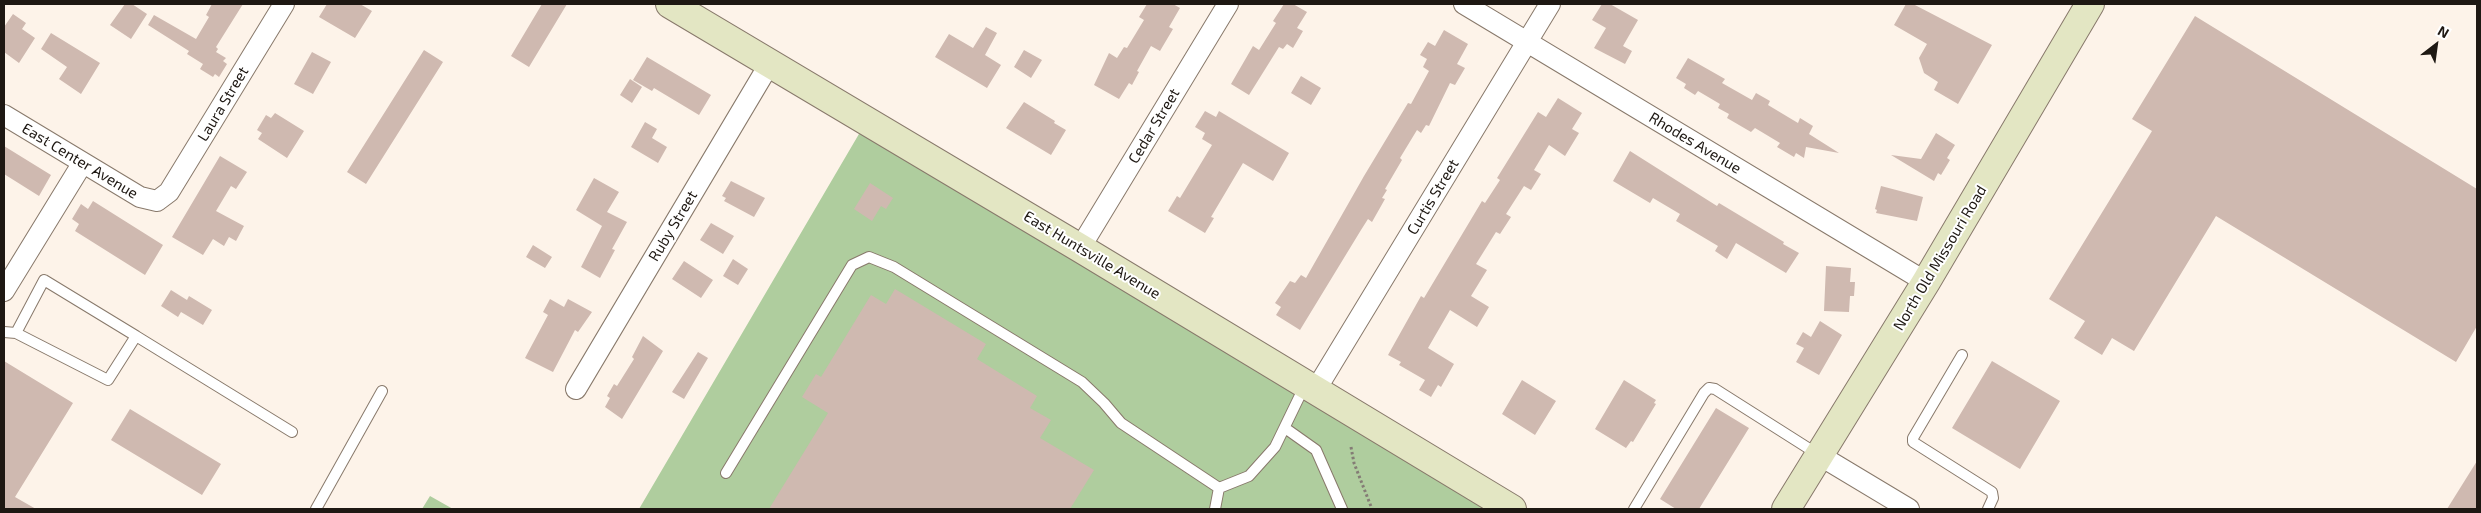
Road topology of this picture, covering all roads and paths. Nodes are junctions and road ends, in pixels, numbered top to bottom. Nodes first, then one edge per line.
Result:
1 (284, 4) edge
2 (670, 4) edge
3 (1228, 4) edge
4 (1464, 4) edge
5 (1550, 4) edge
6 (2090, 4) edge
7 (1527, 42) junction
8 (770, 63) junction
9 (4, 115) edge
10 (82, 164) junction
11 (157, 201) joint
12 (1080, 248) junction
13 (1926, 282) junction
14 (4, 291) edge
15 (4, 332) edge
16 (16, 333) junction
17 (136, 336) junction
18 (1962, 355) dead end
19 (1310, 388) junction
20 (576, 389) dead end
21 (382, 391) dead end
22 (1285, 428) junction
23 (292, 432) dead end
24 (1351, 447) dead end
25 (1819, 455) junction
26 (726, 473) dead end
27 (1219, 488) junction
28 (316, 509) edge
29 (1215, 509) edge
30 (1342, 509) edge
31 (1372, 509) edge
32 (1512, 509) edge
33 (1634, 509) edge
34 (1786, 509) edge
35 (1909, 509) edge
36 (1988, 509) edge

1 - 11 street, Laura Street
2 - 8 main road, East Huntsville Avenue
3 - 12 street, Cedar Street
4 - 7 street, Rhodes Avenue
5 - 7 street, Curtis Street
6 - 13 main road, North Old Missouri Road
7 - 13 street, Rhodes Avenue
7 - 19 street, Curtis Street
8 - 12 main road, East Huntsville Avenue
8 - 20 street, Ruby Street
9 - 10 street, East Center Avenue
10 - 11 street, East Center Avenue
10 - 14 street
12 - 19 main road, East Huntsville Avenue
13 - 25 main road, North Old Missouri Road
15 - 16 lane
16 - 17 lane
16 - 17 lane
17 - 23 lane
18 - 36 lane
19 - 22 lane
19 - 32 main road, East Huntsville Avenue
21 - 28 lane
22 - 27 lane
22 - 30 lane
24 - 31 path
25 - 33 lane
25 - 34 main road, North Old Missouri Road
25 - 35 street
26 - 27 lane
27 - 29 lane

